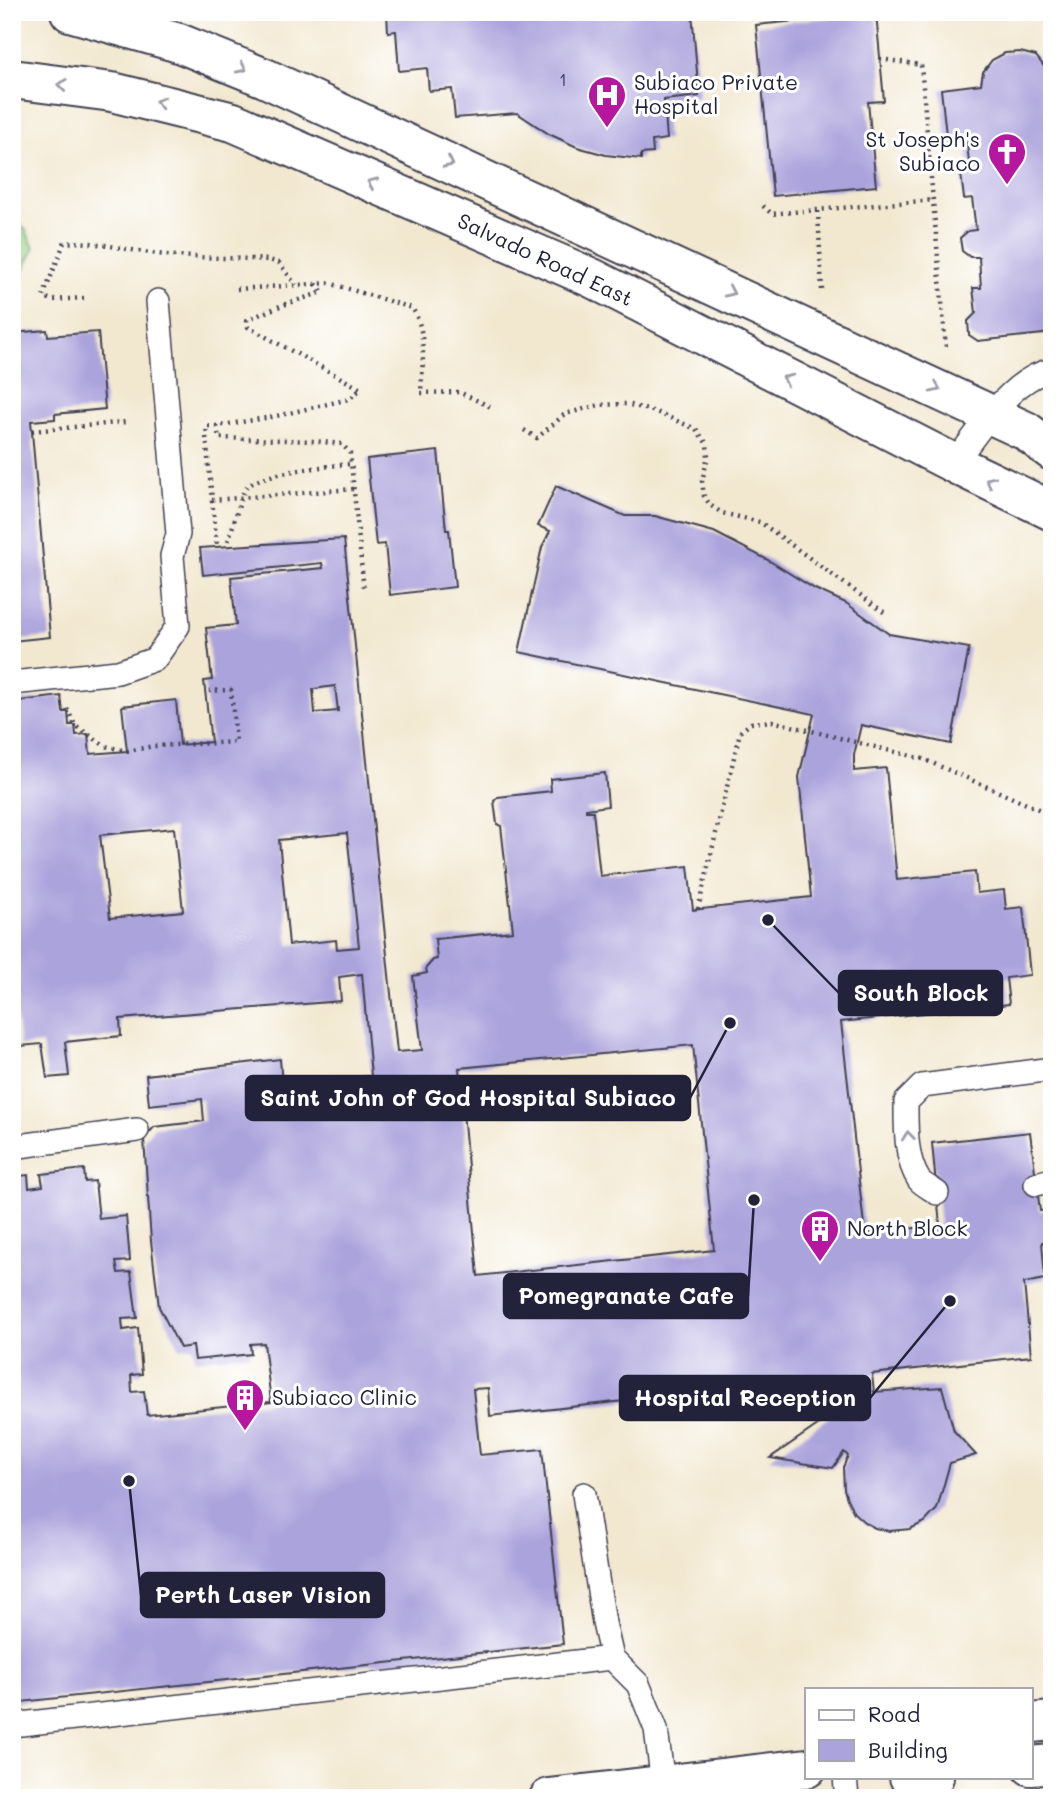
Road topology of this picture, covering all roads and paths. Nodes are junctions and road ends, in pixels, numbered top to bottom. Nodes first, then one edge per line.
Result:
1 (70, 12) edge
2 (880, 59) dead end
3 (12, 79) edge
4 (934, 200) junction
5 (763, 206) dead end
6 (818, 211) junction
7 (316, 284) junction
8 (296, 285) junction
9 (237, 289) dead end
10 (84, 299) dead end
11 (823, 299) dead end
12 (158, 301) dead end
13 (947, 357) dead end
14 (1052, 370) edge
15 (491, 407) dead end
16 (991, 414) junction
17 (126, 422) dead end
18 (217, 426) junction
19 (524, 430) dead end
20 (32, 431) dead end
21 (1052, 451) edge
22 (351, 464) junction
23 (954, 464) junction
24 (353, 489) junction
25 (242, 498) junction
26 (212, 500) junction
27 (1052, 511) edge
28 (228, 541) dead end
29 (217, 546) dead end
30 (364, 590) dead end
31 (885, 613) dead end
32 (12, 683) edge
33 (205, 691) dead end
34 (65, 704) dead end
35 (1052, 815) edge
36 (698, 909) dead end
37 (1052, 1069) edge
38 (137, 1130) dead end
39 (12, 1147) edge
40 (937, 1193) dead end
41 (584, 1494) dead end
42 (612, 1658) junction
43 (1052, 1721) edge
44 (1032, 1723) edge
45 (12, 1725) edge
46 (1052, 1764) edge
47 (1032, 1766) edge
48 (805, 1768) edge
49 (845, 1778) edge
50 (663, 1784) junction
51 (549, 1798) edge
52 (847, 1798) edge

1 -> 16 main road
2 - 4 path
23 -> 3 main road, Salvado Road East
4 - 6 path
4 - 13 path
5 - 6 path
6 - 11 path
7 - 8 path
7 - 15 path
7 - 18 path
8 - 9 path
8 - 10 path
12 - 32 lane
14 - 16 lane
16 - 21 main road
16 - 23 lane
17 - 20 path
18 - 22 path
18 - 26 path
19 - 31 path
22 - 24 path
22 - 25 path
27 -> 23 main road, Salvado Road East
24 - 25 path
24 - 30 path
25 - 26 path
25 - 28 path
26 - 29 path
33 - 34 path
35 - 36 path
40 -> 37 lane
38 - 39 lane
41 - 42 lane
42 - 45 lane
42 - 50 lane
43 - 44 main road
46 - 47 main road
48 - 50 main road
49 - 52 lane
50 - 51 main road

